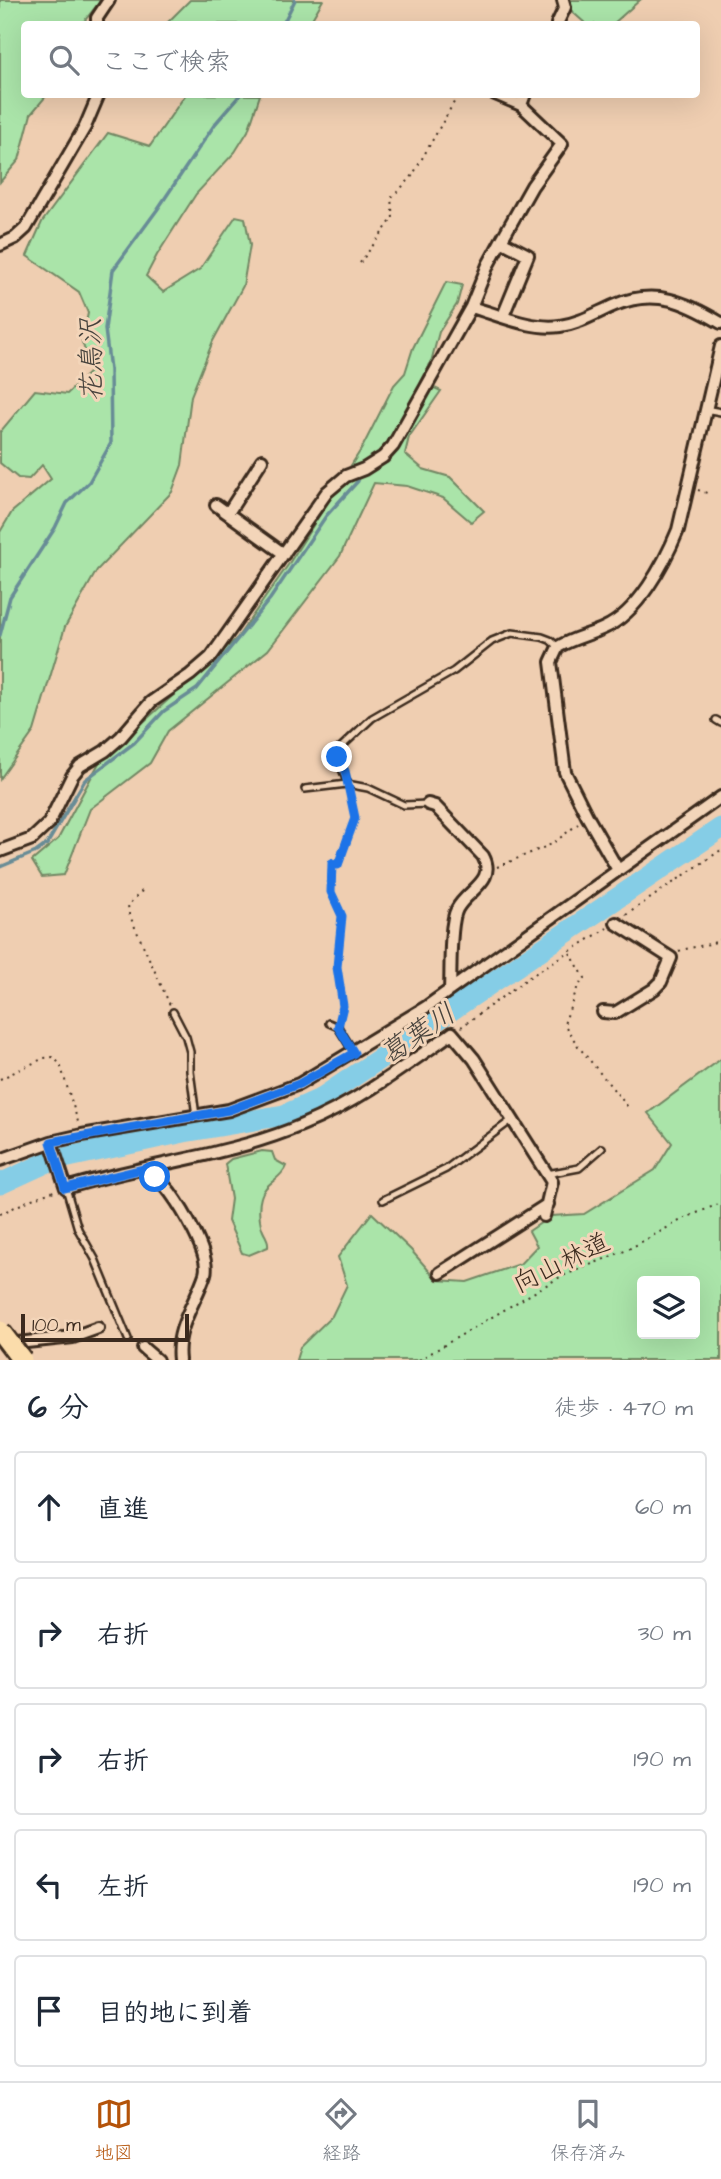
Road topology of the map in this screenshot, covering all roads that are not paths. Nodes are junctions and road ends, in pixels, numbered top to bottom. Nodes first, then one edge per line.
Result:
1 (109, 0) edge
2 (564, 0) edge
3 (97, 21) edge
4 (558, 21) edge
5 (97, 98) edge
6 (523, 99) edge
7 (501, 241) junction
8 (0, 245) edge
9 (471, 307) junction
10 (503, 316) junction
11 (721, 323) edge
12 (721, 346) edge
13 (705, 409) junction
14 (721, 412) edge
15 (262, 460) dead end
16 (216, 505) dead end
17 (228, 513) junction
18 (284, 554) junction
19 (558, 647) junction
20 (347, 785) junction
21 (305, 789) dead end
22 (721, 797) edge
23 (428, 804) joint
24 (0, 851) edge
25 (618, 870) junction
26 (616, 923) road end
27 (450, 990) junction
28 (173, 1012) road end
29 (603, 1012) dead end
30 (329, 1023) dead end
31 (354, 1053) junction
32 (196, 1116) junction
33 (513, 1119) junction
34 (52, 1144) junction
35 (601, 1148) dead end
36 (0, 1160) edge
37 (147, 1168) junction
38 (547, 1174) junction
39 (65, 1186) junction
40 (383, 1200) dead end
41 (548, 1204) junction
42 (544, 1216) dead end
43 (440, 1273) dead end
44 (98, 1328) dead end
45 (0, 1331) edge
46 (128, 1339) dead end
47 (0, 1345) edge
48 (143, 1348) dead end
49 (22, 1360) edge
50 (158, 1360) edge
51 (179, 1360) edge

1 - 3 street
2 - 4 street
5 - 8 street
6 - 7 street
7 - 9 street
7 - 10 street
9 - 10 street
9 - 18 street
10 - 11 street
12 - 13 street
13 - 14 lane
13 - 19 street
15 - 17 street
16 - 17 street
17 - 18 street
18 - 24 street
19 - 20 lane
19 - 25 street
20 - 21 lane
20 - 23 lane
22 - 25 street
23 - 27 street
25 - 27 street
26 - 29 street
27 - 31 street
28 - 32 lane
30 - 31 lane
31 - 32 street
32 - 34 street
33 - 37 street
33 - 38 street
33 - 40 lane
34 - 36 street
34 - 39 street
35 - 38 lane
37 - 39 street
37 - 51 street
38 - 41 street
39 - 46 lane
41 - 42 street
41 - 43 street
44 - 47 street
45 - 49 highway, bridge
48 - 50 street

